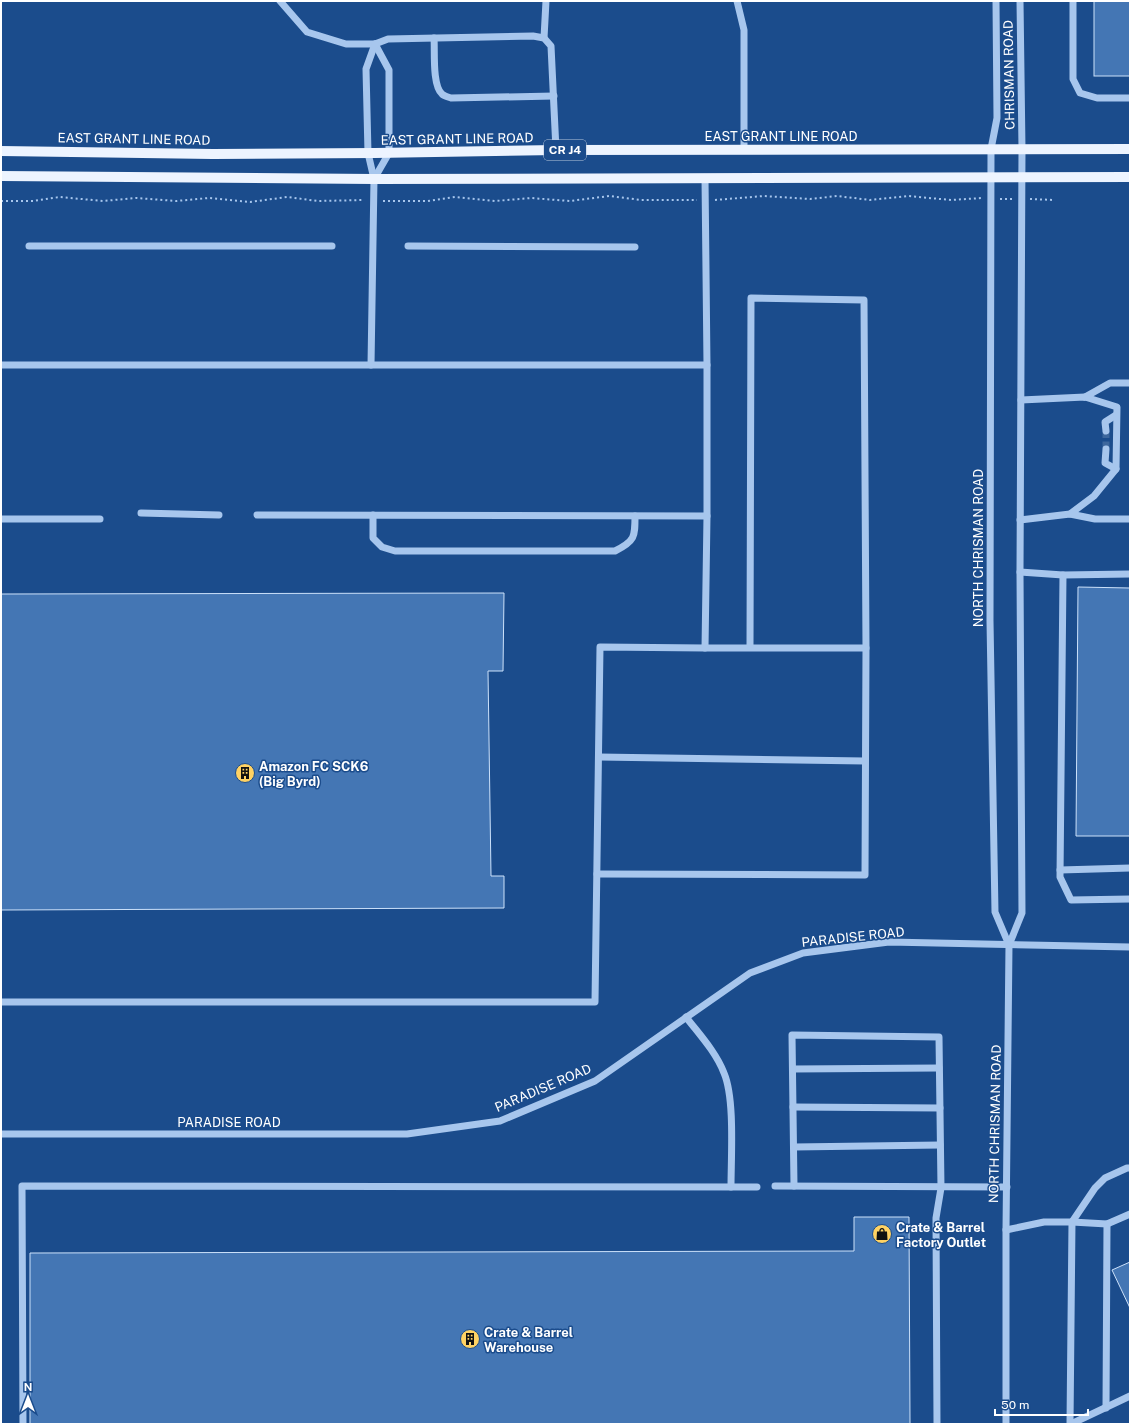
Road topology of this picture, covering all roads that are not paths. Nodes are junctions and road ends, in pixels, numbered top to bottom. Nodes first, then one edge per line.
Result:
1 (280, 1) edge
2 (546, 1) edge
3 (737, 1) edge
4 (996, 1) edge
5 (1020, 1) edge
6 (1073, 1) edge
7 (434, 38) junction
8 (544, 38) junction
9 (375, 44) junction
10 (554, 96) junction
11 (1130, 98) edge
12 (744, 149) junction
13 (991, 149) junction
14 (1022, 149) junction
15 (1130, 149) edge
16 (1, 150) edge
17 (556, 150) junction
18 (368, 153) junction
19 (389, 153) junction
20 (1, 176) edge
21 (991, 177) junction
22 (1022, 177) junction
23 (1130, 177) edge
24 (706, 178) junction
25 (374, 179) junction
26 (29, 246) dead end
27 (332, 246) dead end
28 (408, 246) dead end
29 (635, 247) dead end
30 (1, 365) edge
31 (371, 365) junction
32 (707, 365) junction
33 (1130, 384) edge
34 (1085, 398) junction
35 (1021, 400) junction
36 (1116, 415) junction
37 (1106, 431) tunnel mouth
38 (1106, 449) tunnel mouth
39 (1116, 469) junction
40 (141, 514) dead end
41 (257, 514) dead end
42 (1070, 514) junction
43 (219, 515) dead end
44 (373, 515) junction
45 (635, 516) junction
46 (707, 516) junction
47 (100, 519) dead end
48 (1, 520) edge
49 (1020, 520) junction
50 (1130, 520) edge
51 (1020, 572) junction
52 (1130, 574) edge
53 (1063, 575) junction
54 (705, 648) junction
55 (750, 648) junction
56 (866, 648) junction
57 (599, 757) junction
58 (866, 761) junction
59 (1130, 868) edge
60 (1060, 870) junction
61 (597, 874) junction
62 (1130, 899) edge
63 (1009, 945) junction
64 (1130, 947) edge
65 (1, 1002) edge
66 (686, 1017) junction
67 (939, 1068) junction
68 (793, 1069) junction
69 (793, 1107) junction
70 (940, 1108) junction
71 (1, 1134) edge
72 (940, 1145) junction
73 (794, 1148) junction
74 (1130, 1168) edge
75 (775, 1186) dead end
76 (794, 1186) junction
77 (731, 1187) junction
78 (757, 1187) dead end
79 (1007, 1187) junction
80 (941, 1188) junction
81 (1130, 1214) edge
82 (1072, 1222) junction
83 (1107, 1224) junction
84 (1006, 1230) junction
85 (1130, 1396) edge
86 (1106, 1408) junction
87 (23, 1424) edge
88 (937, 1424) edge
89 (1006, 1424) edge
90 (1071, 1424) edge

1 - 9 street
2 - 8 street
3 - 12 street
4 - 13 street, CHRISMAN ROAD
5 - 14 street, CHRISMAN ROAD
6 - 11 street
7 - 8 street
7 - 9 street
7 - 10 street
8 - 10 street
9 - 18 street
9 - 19 street
10 - 17 street
12 - 13 main road, EAST GRANT LINE ROAD / CR J4
12 - 17 main road, EAST GRANT LINE ROAD / CR J4
13 - 14 main road, EAST GRANT LINE ROAD / CR J4
13 - 21 street, NORTH CHRISMAN ROAD
14 - 15 main road, EAST GRANT LINE ROAD / CR J4
14 - 22 street, NORTH CHRISMAN ROAD
16 - 18 main road, EAST GRANT LINE ROAD / CR J4
17 - 19 main road, EAST GRANT LINE ROAD / CR J4
18 - 19 main road, EAST GRANT LINE ROAD / CR J4
18 - 25 street
19 - 25 street
20 - 25 main road, CR J4
21 - 22 main road, CR J4
21 - 24 main road, CR J4
21 - 63 street, NORTH CHRISMAN ROAD
22 - 23 main road, CR J4
22 - 35 street, NORTH CHRISMAN ROAD
24 - 25 main road, CR J4
24 - 32 street
25 - 31 street
26 - 27 street
28 - 29 street
30 - 31 street
31 - 32 street
32 - 46 street
33 - 34 street
34 - 35 street
34 - 36 street
35 - 49 street, NORTH CHRISMAN ROAD
36 - 37 street
36 - 39 street
38 - 39 street
39 - 42 street
40 - 43 street
41 - 44 street
42 - 49 street
42 - 50 street
44 - 45 street
44 - 45 street
45 - 46 street
46 - 54 street
47 - 48 street
49 - 51 street, NORTH CHRISMAN ROAD
51 - 53 street
51 - 63 street, NORTH CHRISMAN ROAD
52 - 53 street
53 - 60 street
54 - 55 street
54 - 57 street
55 - 56 street
55 - 56 street
56 - 58 street
57 - 58 street
57 - 61 street
58 - 61 street
59 - 60 street
60 - 62 street
61 - 65 street
63 - 64 street, PARADISE ROAD
63 - 66 street, PARADISE ROAD
63 - 79 street, NORTH CHRISMAN ROAD
66 - 71 street, PARADISE ROAD
66 - 77 street
67 - 68 street
67 - 68 street
67 - 70 street
68 - 69 street
69 - 70 street
69 - 73 street
70 - 72 street
72 - 73 street
72 - 80 street
73 - 76 street
74 - 82 street
75 - 76 street
76 - 80 street
77 - 78 street
77 - 87 street
79 - 80 street
79 - 84 street, NORTH CHRISMAN ROAD
80 - 88 street
81 - 83 street
82 - 83 street
82 - 84 street
82 - 90 street
83 - 86 street
84 - 89 street, NORTH CHRISMAN ROAD
85 - 86 street
86 - 90 street

